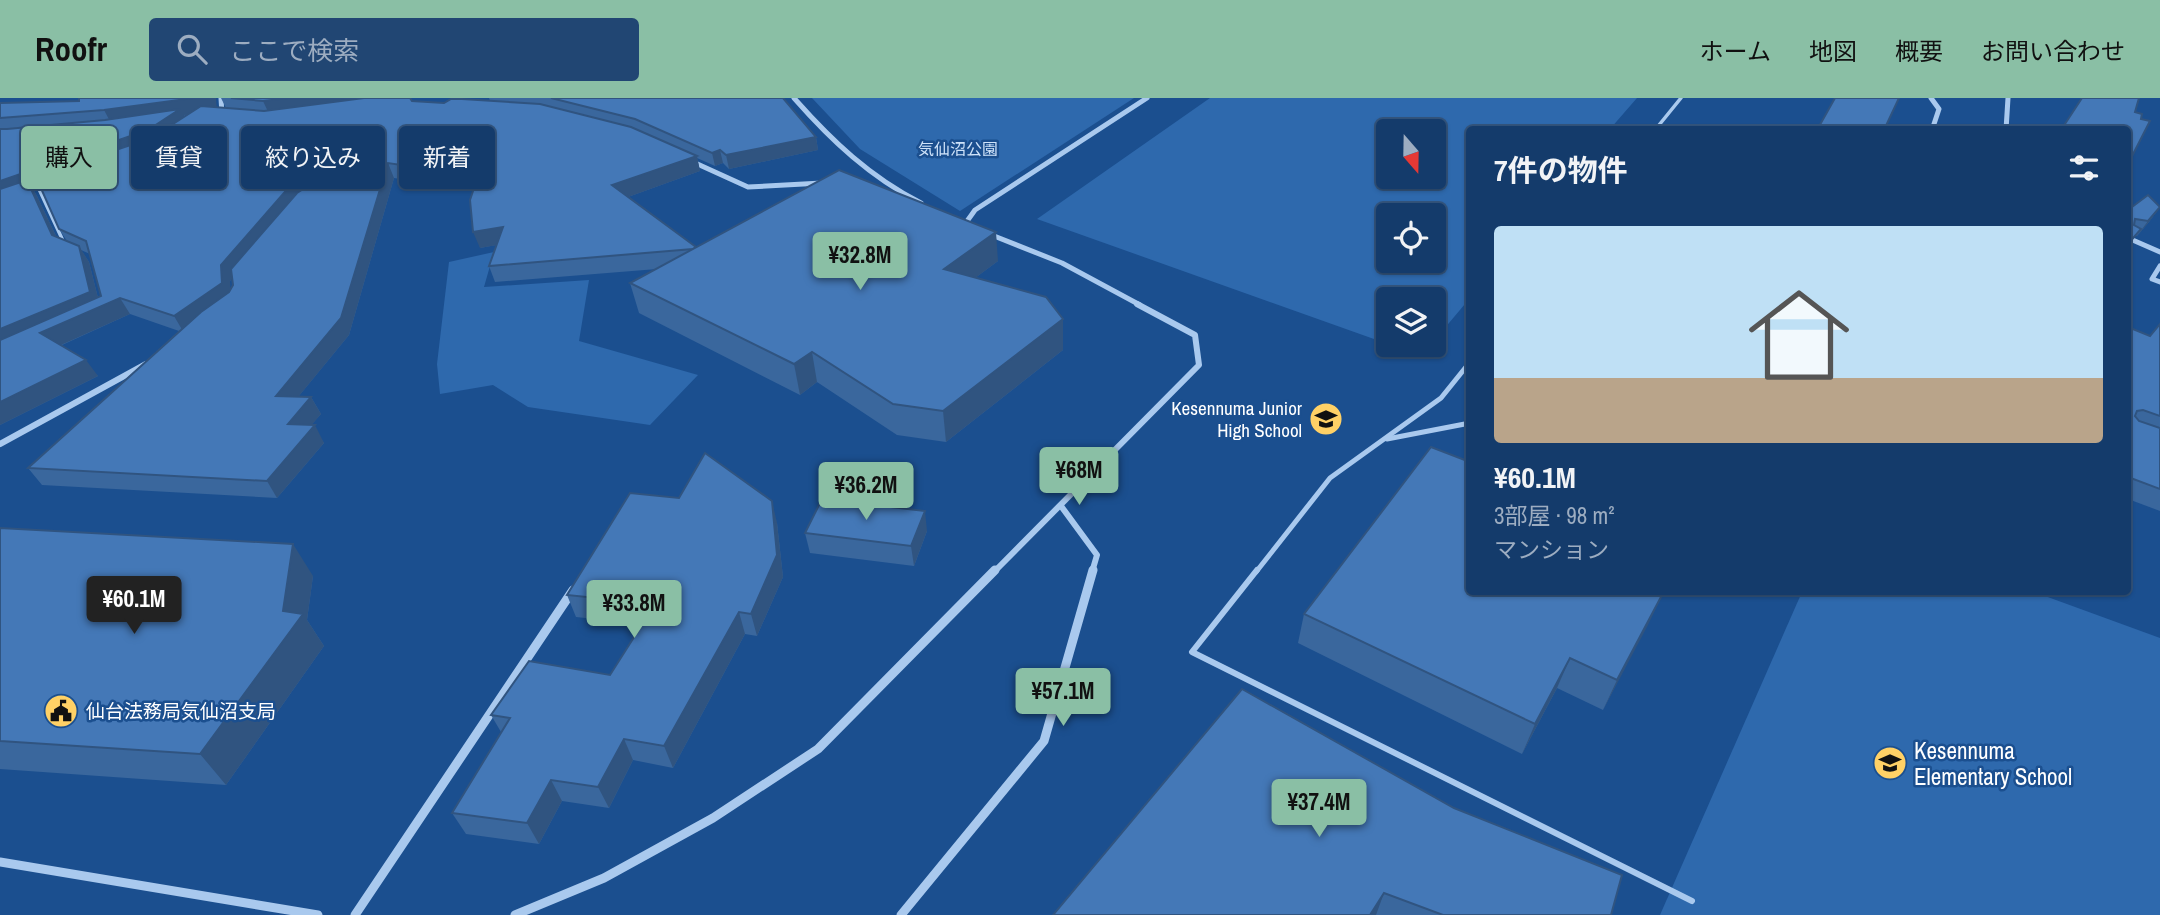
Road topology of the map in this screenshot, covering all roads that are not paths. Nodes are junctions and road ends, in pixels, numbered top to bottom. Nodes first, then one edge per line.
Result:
1 (221, 98) edge
2 (794, 98) edge
3 (1147, 98) edge
4 (1681, 98) edge
5 (1931, 98) edge
6 (2008, 98) edge
7 (209, 115) edge
8 (223, 117) junction
9 (234, 118) edge
10 (1658, 126) edge
11 (1933, 126) edge
12 (2006, 126) edge
13 (686, 159) edge
14 (879, 180) junction
15 (866, 181) edge
16 (827, 183) edge
17 (39, 189) edge
18 (933, 209) edge
19 (954, 219) edge
20 (965, 224) junction
21 (2131, 238) edge
22 (66, 248) edge
23 (2160, 252) edge
24 (2160, 266) edge
25 (2160, 282) edge
26 (151, 361) edge
27 (1466, 367) edge
28 (1466, 424) edge
29 (1384, 439) junction
30 (0, 444) edge
31 (1061, 506) junction
32 (576, 585) edge
33 (0, 862) edge
34 (1692, 901) dead end
35 (318, 915) edge
36 (355, 915) edge
37 (515, 915) edge
38 (901, 915) edge

1 - 8 street
2 - 14 street
3 - 20 street
4 - 10 lane
5 - 11 street
6 - 12 street
7 - 8 street
8 - 9 street
13 - 16 street
14 - 15 street
14 - 18 street
17 - 22 lane
19 - 20 street
20 - 31 street
21 - 23 street
24 - 25 street
26 - 30 street
27 - 29 lane
28 - 29 lane
29 - 34 lane
31 - 37 street
31 - 38 street
32 - 36 street
33 - 35 street

